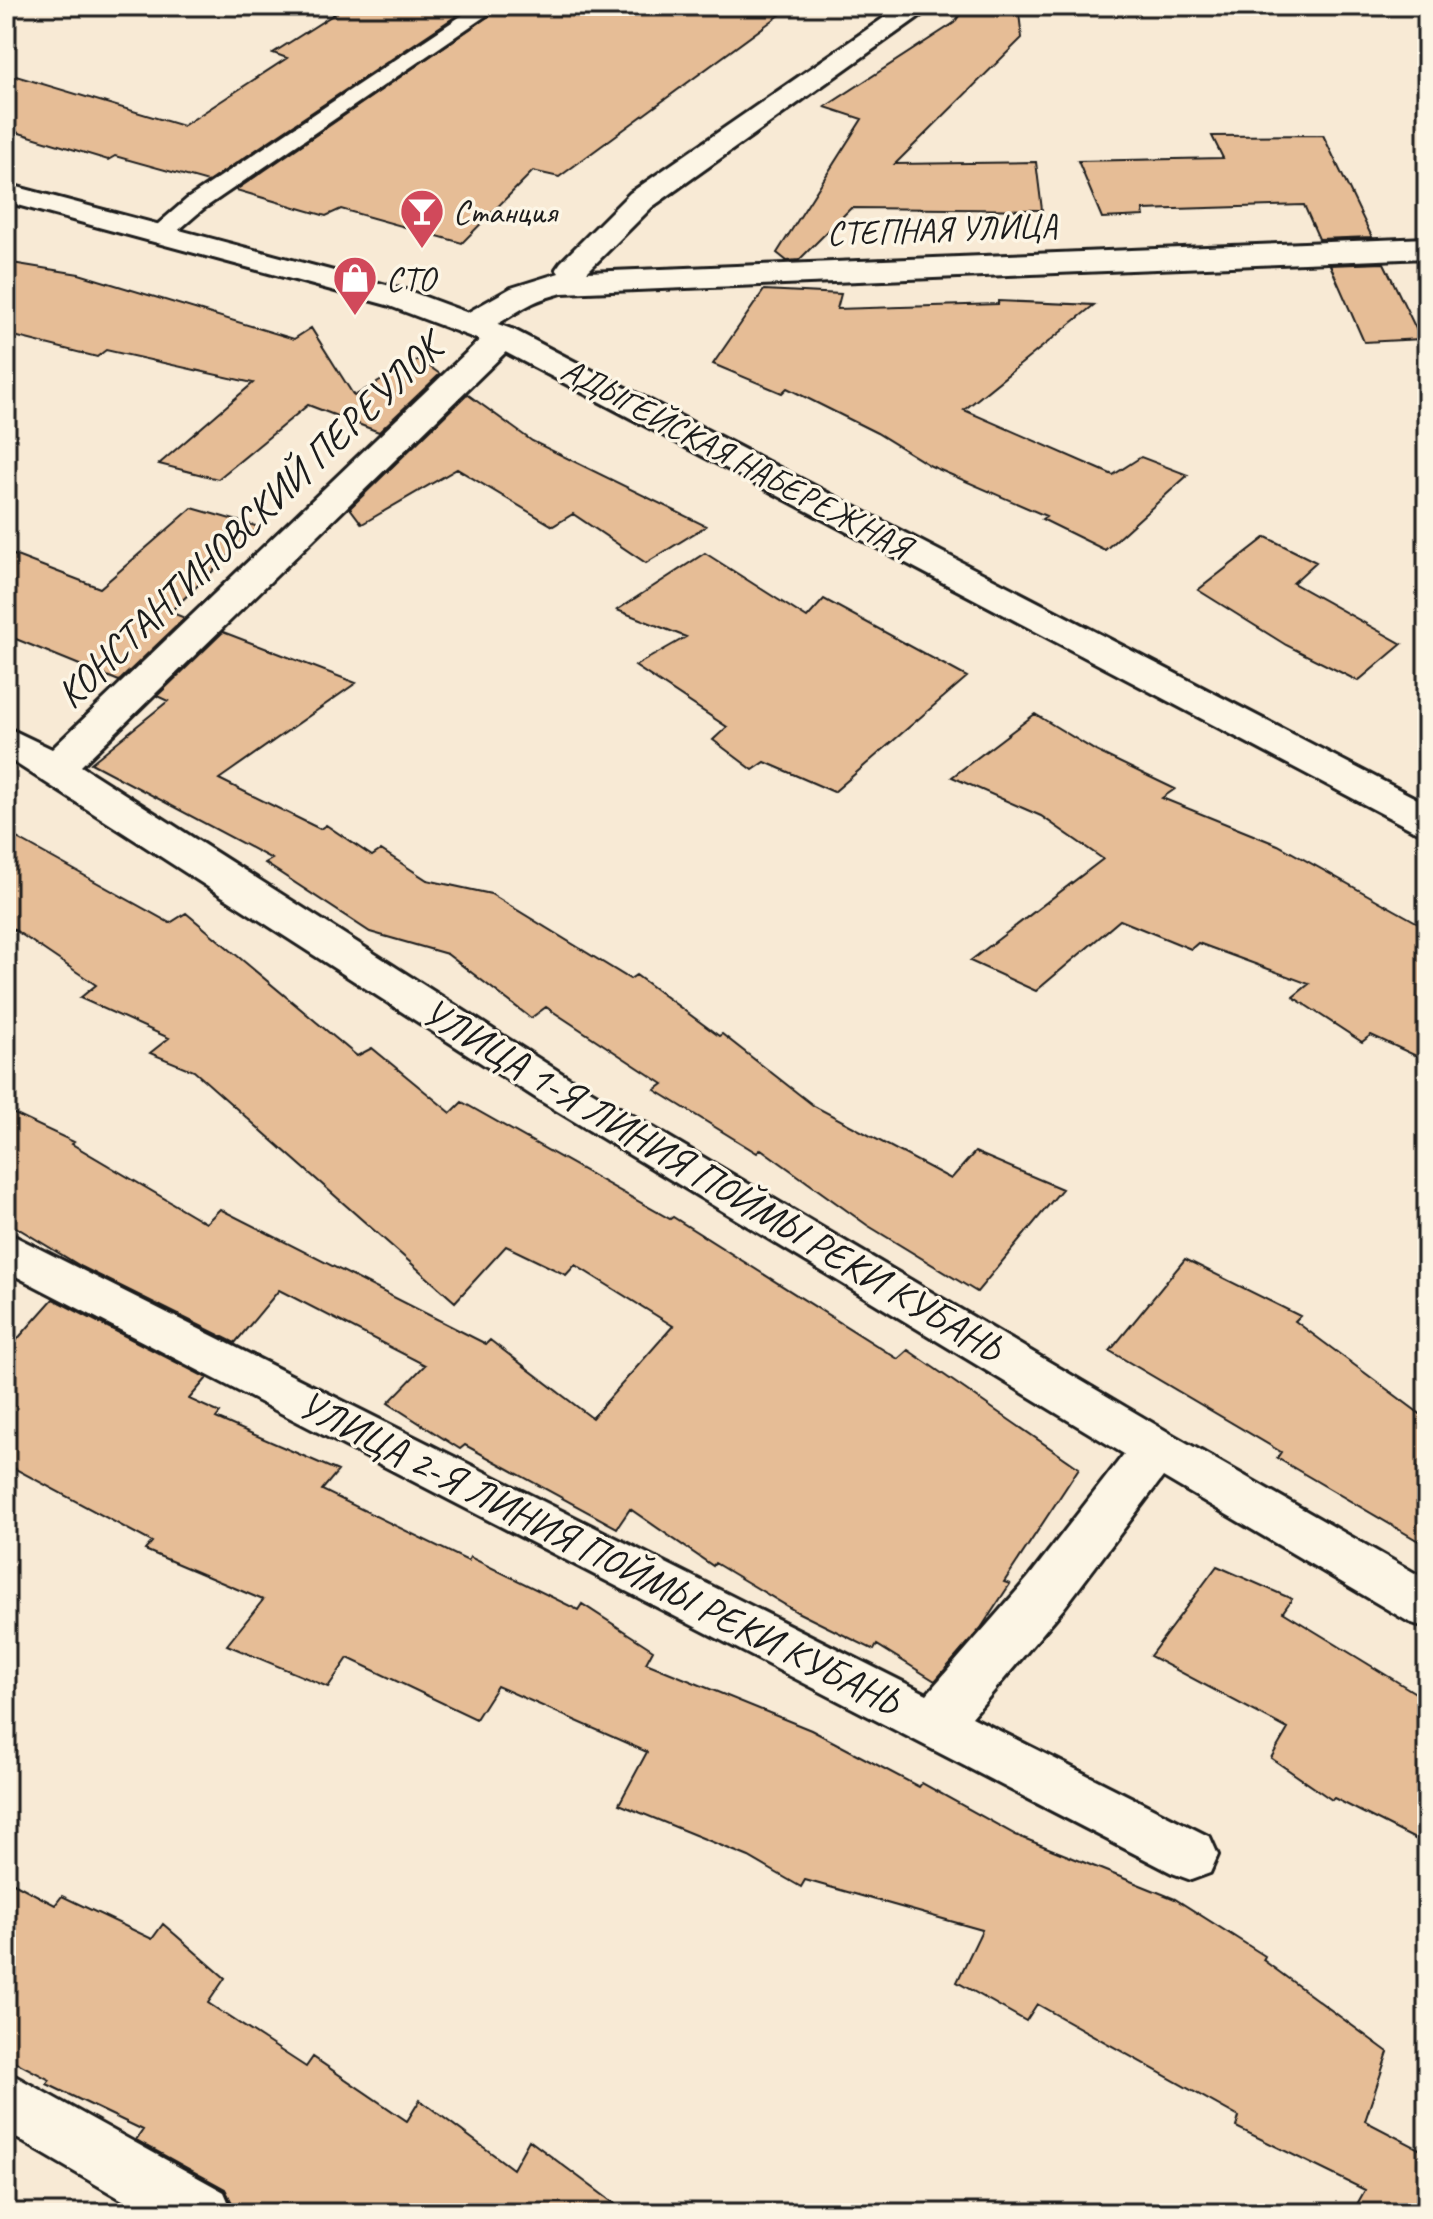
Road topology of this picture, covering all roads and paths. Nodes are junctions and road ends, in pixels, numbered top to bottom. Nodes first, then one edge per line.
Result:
1 (490, 6) edge
2 (920, 6) edge
3 (6, 193) edge
4 (158, 236) junction
5 (1427, 248) edge
6 (572, 269) dead end
7 (486, 331) junction
8 (6, 740) edge
9 (56, 768) junction
10 (1427, 821) edge
11 (6, 1250) edge
12 (1156, 1449) junction
13 (1427, 1606) edge
14 (934, 1724) junction
15 (1191, 1855) dead end
16 (6, 2100) edge
17 (203, 2213) edge

1 - 4 lane
2 - 6 street
3 - 4 street, АДЫГЕЙСКАЯ НАБЕРЕЖНАЯ
4 - 7 street, АДЫГЕЙСКАЯ НАБЕРЕЖНАЯ
5 - 7 street, СТЕПНАЯ УЛИЦА
7 - 9 street, КОНСТАНТИНОВСКИЙ ПЕРЕУЛОК
7 - 10 street, АДЫГЕЙСКАЯ НАБЕРЕЖНАЯ
8 - 9 street, УЛИЦА 1-Я ЛИНИЯ ПОЙМЫ РЕКИ КУБАНЬ
9 - 12 street, УЛИЦА 1-Я ЛИНИЯ ПОЙМЫ РЕКИ КУБАНЬ
11 - 14 street, УЛИЦА 2-Я ЛИНИЯ ПОЙМЫ РЕКИ КУБАНЬ
12 - 13 street, УЛИЦА 1-Я ЛИНИЯ ПОЙМЫ РЕКИ КУБАНЬ
12 - 14 street
14 - 15 street, УЛИЦА 2-Я ЛИНИЯ ПОЙМЫ РЕКИ КУБАНЬ
16 - 17 street

